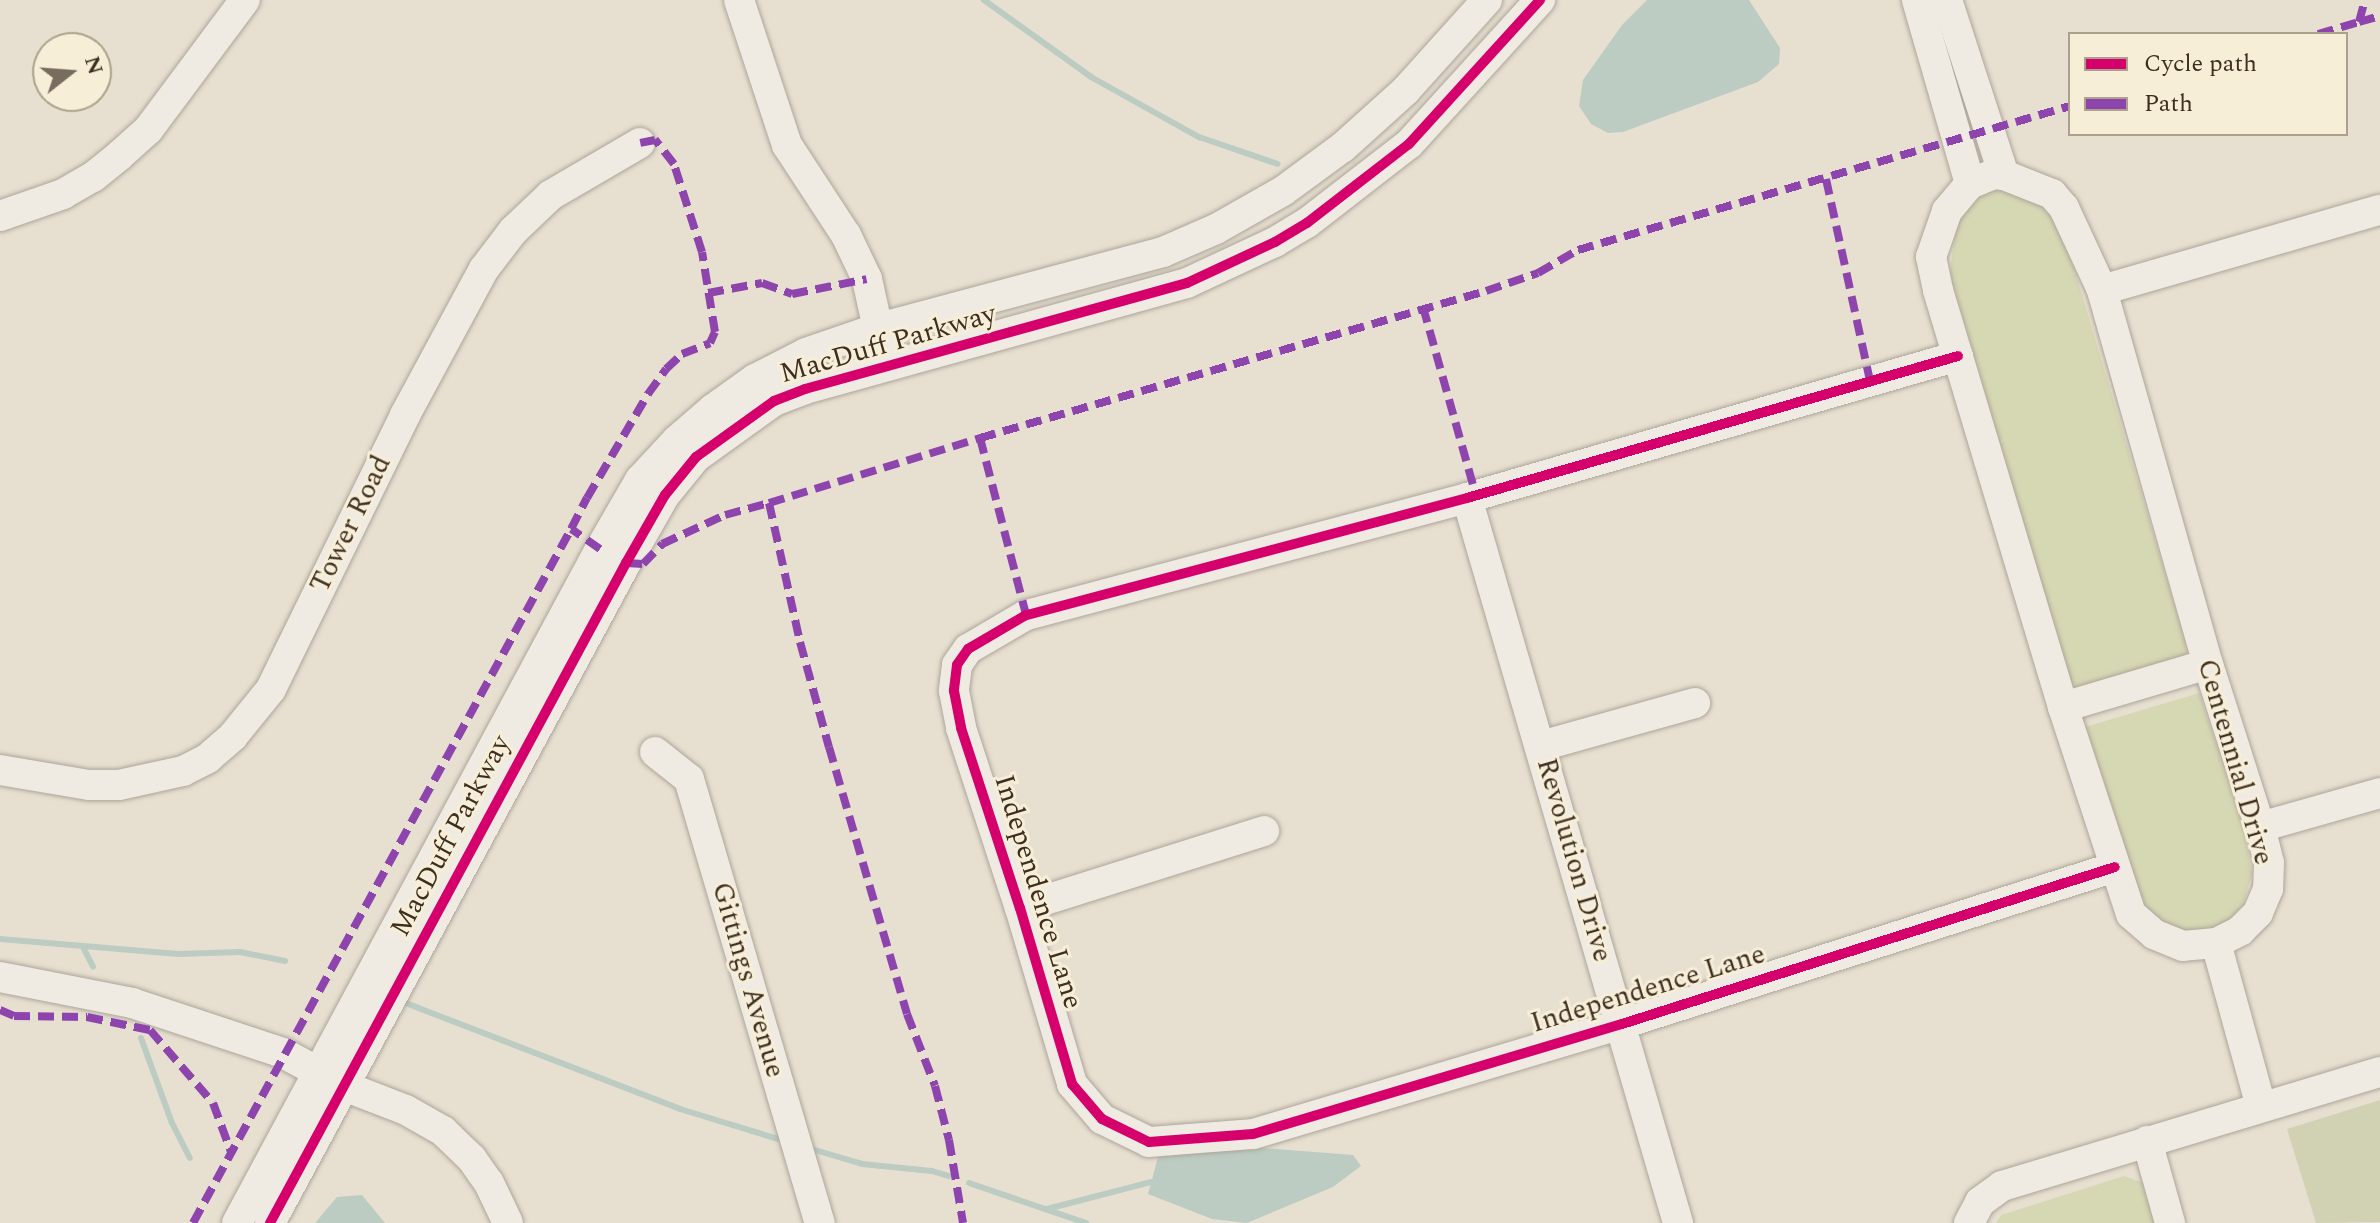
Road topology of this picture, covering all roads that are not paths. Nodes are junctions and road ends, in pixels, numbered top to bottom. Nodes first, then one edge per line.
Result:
1 (245, 0) edge
2 (739, 0) edge
3 (1487, 0) edge
4 (1540, 0) edge
5 (1917, 0) edge
6 (1947, 0) edge
7 (640, 143) dead end
8 (2004, 175) junction
9 (1970, 184) junction
10 (2380, 210) edge
11 (0, 216) edge
12 (2102, 290) junction
13 (879, 328) junction
14 (1958, 356) junction
15 (885, 365) junction
16 (1467, 498) junction
17 (2208, 664) junction
18 (1695, 703) dead end
19 (2063, 707) junction
20 (1541, 746) junction
21 (655, 752) dead end
22 (0, 770) edge
23 (2380, 793) edge
24 (2260, 827) junction
25 (1264, 831) dead end
26 (2115, 867) junction
27 (1020, 908) junction
28 (2216, 943) junction
29 (0, 977) edge
30 (1622, 1024) junction
31 (2380, 1072) edge
32 (332, 1080) junction
33 (2261, 1106) junction
34 (2147, 1141) junction
35 (237, 1223) edge
36 (270, 1223) edge
37 (508, 1223) edge
38 (820, 1223) edge
39 (1678, 1223) edge
40 (1969, 1223) edge
41 (2170, 1223) edge

1 - 11 street
2 - 13 street
3 - 13 street, MacDuff Parkway
4 - 15 street, MacDuff Parkway
5 - 9 street
6 - 8 street
7 - 22 street, Tower Road
8 - 9 street
8 - 12 street, Centennial Drive
9 - 14 street
10 - 12 street
12 - 17 street, Centennial Drive
13 - 15 street
13 - 32 street, MacDuff Parkway
14 - 16 street, Independence Lane
14 - 19 street
15 - 32 street, MacDuff Parkway
16 - 20 street, Revolution Drive
16 - 27 street, Independence Lane
17 - 19 street
17 - 24 street, Centennial Drive
18 - 20 street
19 - 26 street
20 - 30 street, Revolution Drive
21 - 38 street, Gittings Avenue
23 - 24 street
24 - 28 street, Centennial Drive
25 - 27 street
26 - 28 street
26 - 30 street, Independence Lane
27 - 30 street, Independence Lane
28 - 33 street
29 - 32 street
30 - 39 street, Revolution Drive
31 - 33 street
32 - 35 street, MacDuff Parkway
32 - 36 street, MacDuff Parkway
32 - 37 street
33 - 34 street
34 - 40 street
34 - 41 street

